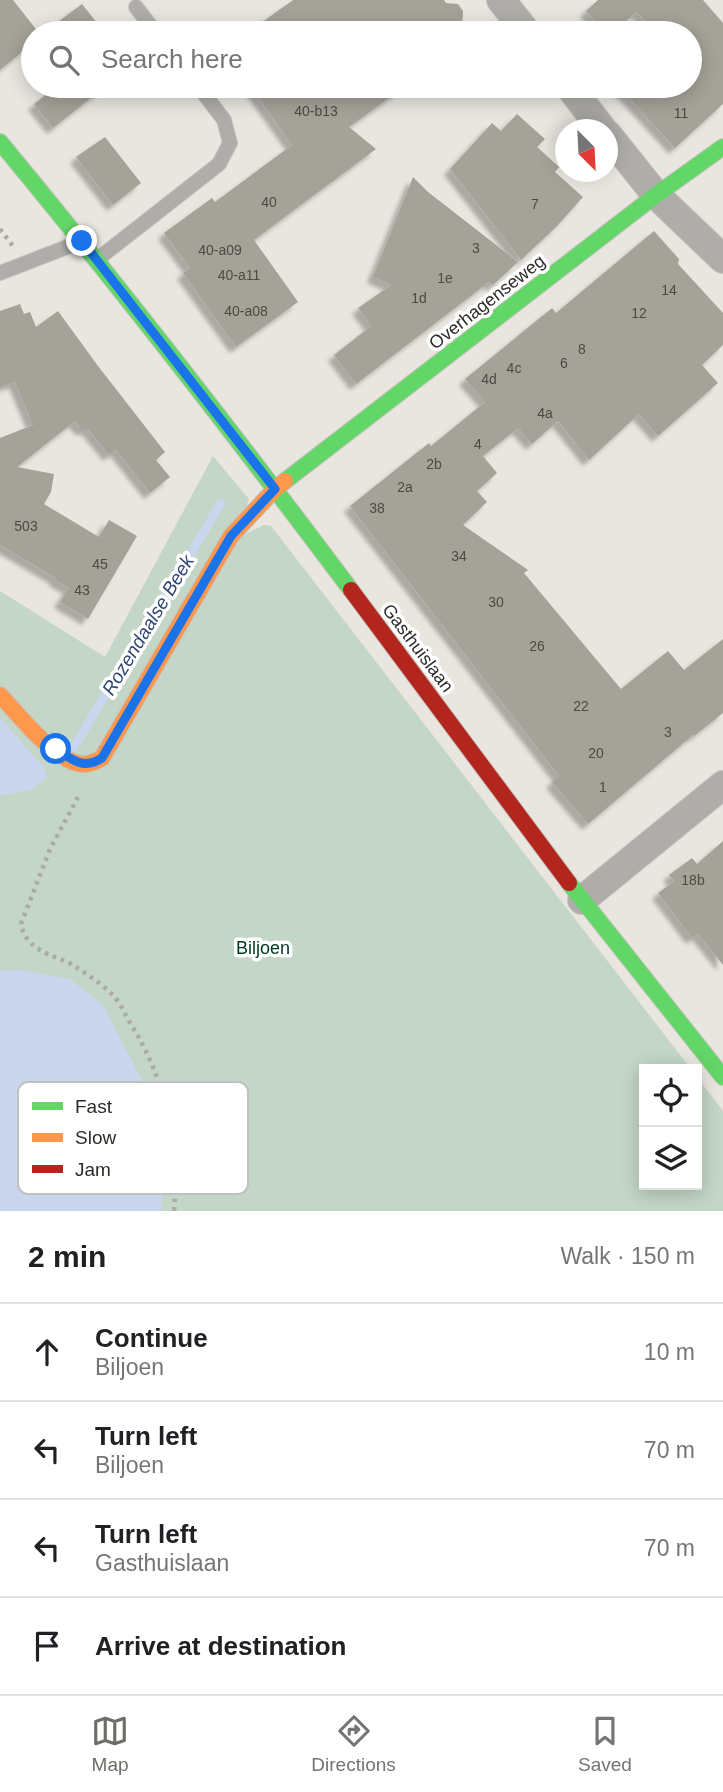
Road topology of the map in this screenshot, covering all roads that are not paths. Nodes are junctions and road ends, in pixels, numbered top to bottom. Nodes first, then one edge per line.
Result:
1 (500, 0) edge
2 (136, 8) dead end
3 (146, 21) edge
4 (517, 21) edge
5 (207, 98) edge
6 (578, 98) edge
7 (594, 119) edge
8 (0, 142) edge
9 (723, 147) edge
10 (618, 148) edge
11 (656, 195) junction
12 (82, 241) junction
13 (723, 259) edge
14 (97, 260) junction
15 (0, 273) edge
16 (275, 489) junction
17 (0, 695) edge
18 (723, 785) edge
19 (582, 900) junction
20 (723, 1077) edge

1 - 4 street
2 - 3 lane
5 - 14 lane
6 - 7 street
8 - 12 street, Gasthuislaan
9 - 11 street, Overhagenseweg
10 - 11 street
11 - 13 street
11 - 16 street, Overhagenseweg
12 - 14 street, Gasthuislaan
12 - 15 lane
14 - 16 street, Gasthuislaan
16 - 17 street
16 - 19 street, Gasthuislaan
18 - 19 street
19 - 20 street, Gasthuislaan

